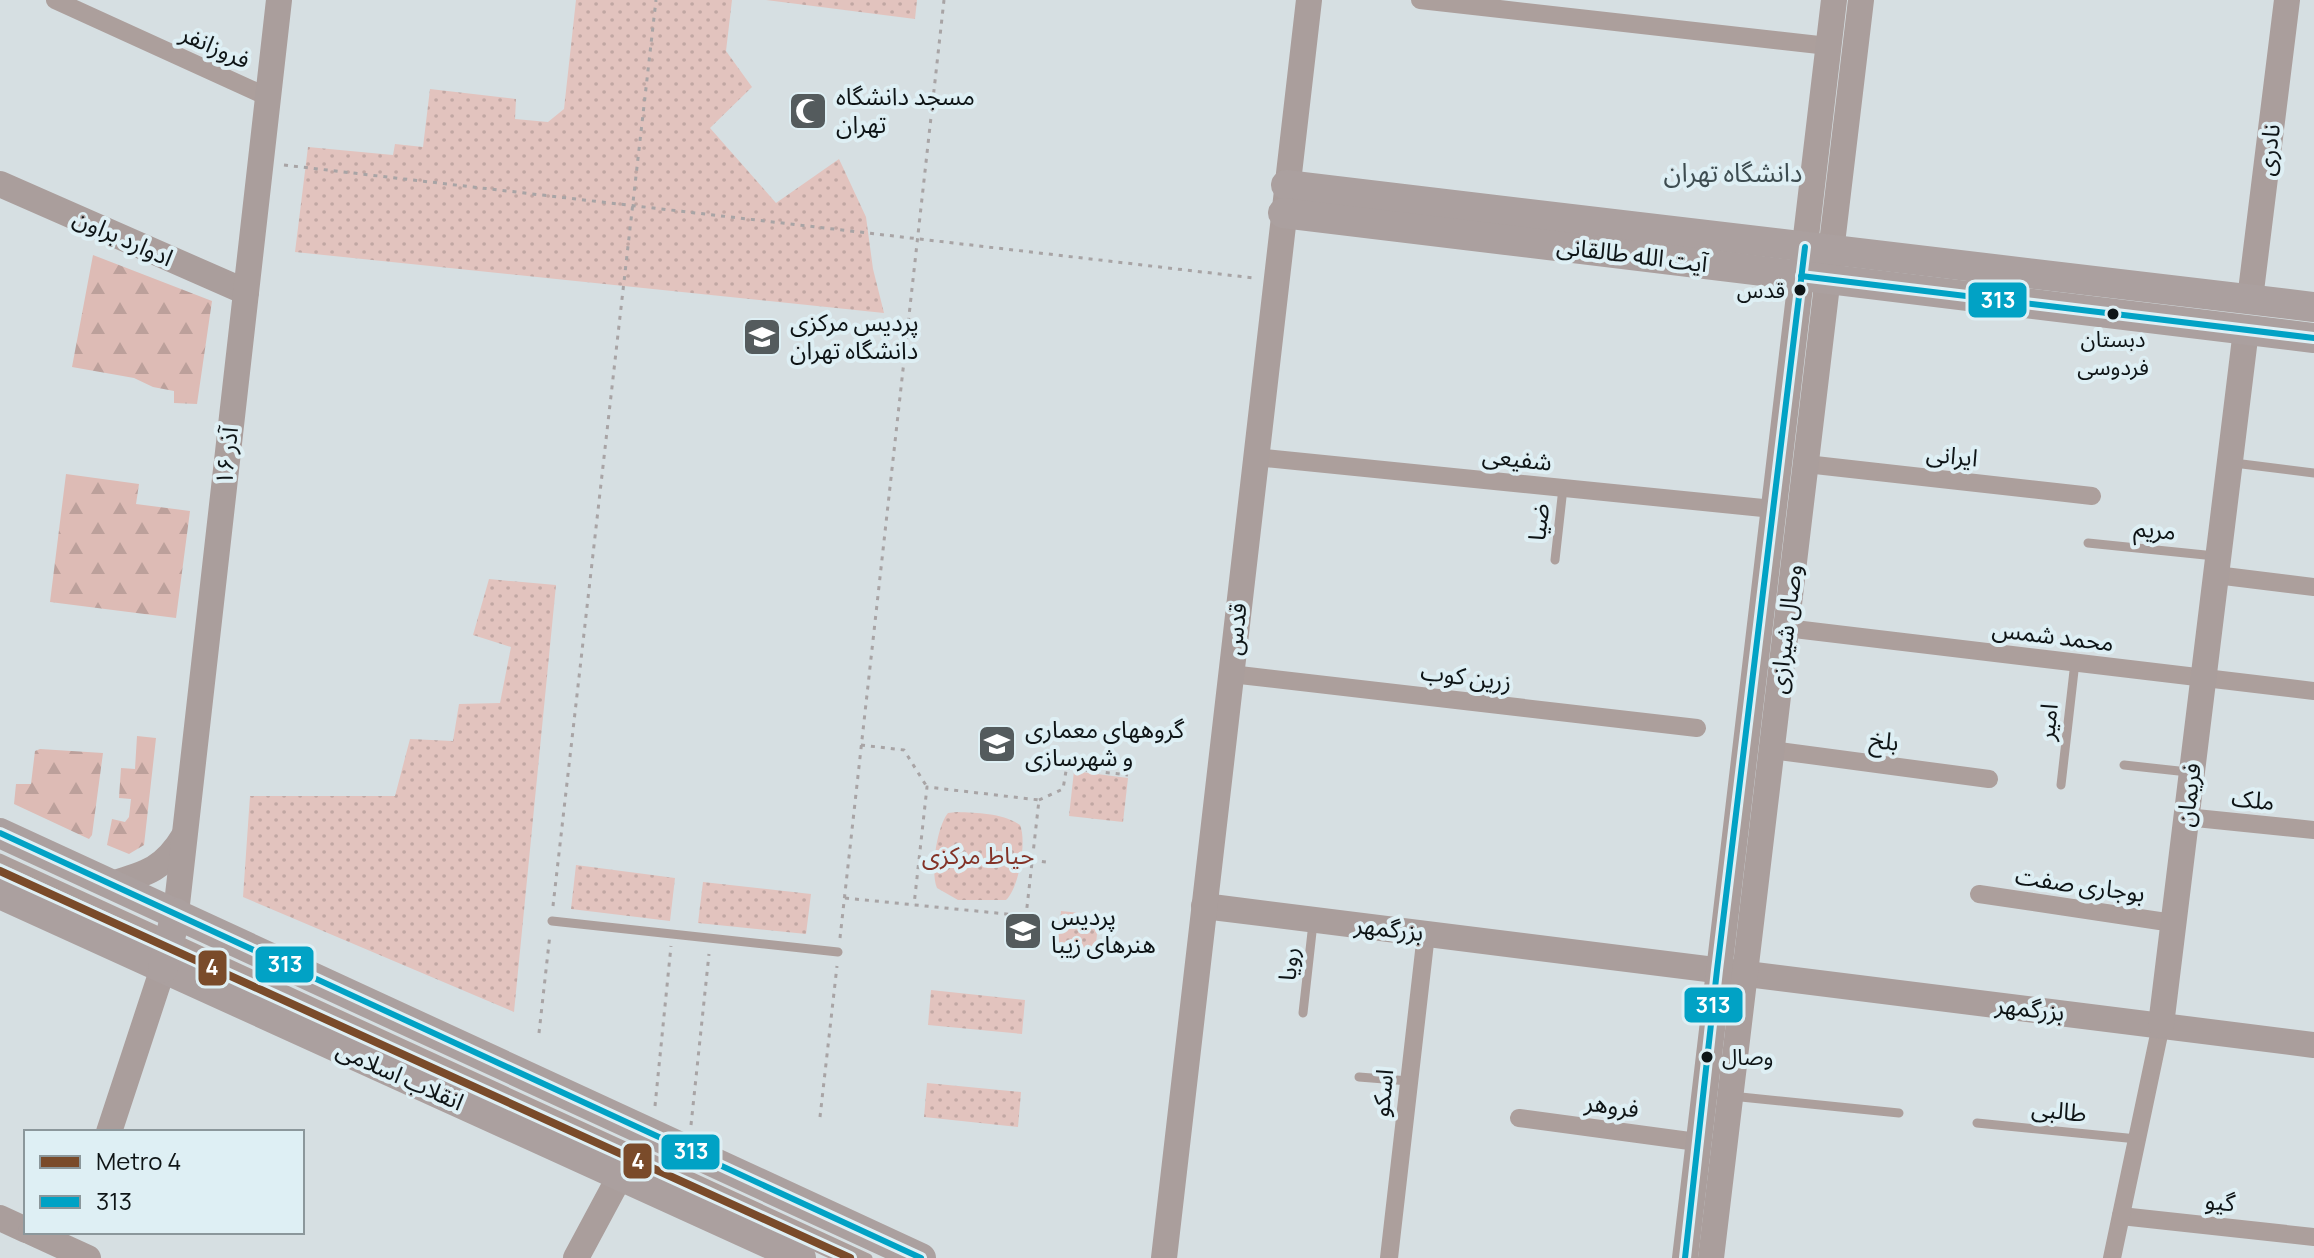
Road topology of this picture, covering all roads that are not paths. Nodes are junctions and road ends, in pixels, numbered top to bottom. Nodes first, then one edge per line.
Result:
1 (55, 0) edge
2 (279, 0) edge
3 (1309, 0) edge
4 (1420, 0) edge
5 (1834, 0) edge
6 (1861, 0) edge
7 (2287, 0) edge
8 (1828, 46) junction
9 (1855, 50) junction
10 (268, 97) junction
11 (0, 184) edge
12 (1285, 199) junction
13 (1816, 263) junction
14 (246, 292) junction
15 (2250, 299) junction
16 (2314, 307) edge
17 (2246, 330) junction
18 (2314, 338) edge
19 (1255, 457) junction
20 (2230, 462) junction
21 (1806, 464) junction
22 (2314, 473) edge
23 (1563, 488) junction
24 (2092, 496) dead end
25 (1773, 509) junction
26 (1800, 511) junction
27 (2088, 543) dead end
28 (1555, 560) dead end
29 (2217, 566) junction
30 (2314, 587) edge
31 (1786, 628) junction
32 (2075, 662) junction
33 (1231, 674) junction
34 (2203, 678) junction
35 (2314, 691) edge
36 (1697, 728) dead end
37 (1772, 750) junction
38 (2124, 765) dead end
39 (2192, 772) junction
40 (1989, 779) dead end
41 (2061, 785) dead end
42 (2186, 817) junction
43 (2314, 830) edge
44 (0, 833) edge
45 (184, 836) junction
46 (0, 858) edge
47 (0, 874) edge
48 (111, 884) junction
49 (0, 894) edge
50 (1979, 894) dead end
51 (1204, 906) junction
52 (1313, 919) junction
53 (552, 921) road end
54 (2173, 923) junction
55 (1426, 934) junction
56 (169, 942) junction
57 (838, 952) road end
58 (1717, 970) junction
59 (1745, 974) junction
60 (1303, 1013) dead end
61 (2161, 1025) junction
62 (2314, 1045) edge
63 (1359, 1077) dead end
64 (1409, 1081) junction
65 (1731, 1096) junction
66 (1899, 1113) dead end
67 (1519, 1118) dead end
68 (1977, 1123) dead end
69 (110, 1130) edge
70 (2137, 1139) junction
71 (1697, 1142) junction
72 (635, 1150) junction
73 (2121, 1216) junction
74 (0, 1218) edge
75 (24, 1229) edge
76 (36, 1234) edge
77 (2314, 1237) edge
78 (75, 1249) edge
79 (576, 1258) edge
80 (801, 1258) edge
81 (839, 1258) edge
82 (868, 1258) edge
83 (921, 1258) edge
84 (1164, 1258) edge
85 (1389, 1258) edge
86 (1685, 1258) edge
87 (1711, 1258) edge
88 (2112, 1258) edge

1 - 10 street, فروزانفر
2 - 10 street, ۱۶ آذر
3 - 12 street, قدس
4 - 8 street
5 - 8 street, وصال شیرازی
6 - 9 street, وصال شیرازی
7 - 15 street, نادری
8 - 9 street
8 - 13 street, وصال شیرازی
9 - 13 street, وصال شیرازی
10 - 14 street, ۱۶ آذر
11 - 14 street, ادوارد براون
12 - 13 main road, آیت الله طالقانی
12 - 19 street, قدس
13 - 15 main road, آیت الله طالقانی
13 - 17 main road, آیت الله طالقانی
13 - 21 street, وصال شیرازی
13 - 25 street, وصال شیرازی
14 - 45 street, ۱۶ آذر
15 - 16 main road, آیت الله طالقانی
15 - 17 main road
17 - 18 main road, آیت الله طالقانی
17 - 20 street, فریمان
19 - 23 street, شفیعی
19 - 33 street, قدس
20 - 22 lane
20 - 29 street, فریمان
21 - 24 street, ایرانی
21 - 26 street, وصال شیرازی
23 - 25 street, شفیعی
23 - 28 lane, ضیا
25 - 26 street
25 - 58 street, وصال شیرازی
26 - 31 street, وصال شیرازی
27 - 29 lane, مریم
29 - 30 street
29 - 34 street, فریمان
31 - 32 street, محمد شمس
31 - 37 street, وصال شیرازی
32 - 34 street, محمد شمس
32 - 41 lane, امیر
33 - 36 street, زرین کوب
33 - 51 street, قدس
34 - 35 street, محمد شمس
34 - 39 street, فریمان
37 - 40 street, بلخ
37 - 59 street, وصال شیرازی
38 - 39 lane
39 - 42 street, فریمان
42 - 43 street, ملک
42 - 54 street, فریمان
44 - 48 main road, انقلاب اسلامی
45 - 48 street
45 - 56 street, ۱۶ آذر
46 - 56 lane
47 - 56 lane
48 - 56 main road, انقلاب اسلامی
49 - 56 main road, انقلاب اسلامی
50 - 54 street, بوجاری صفت
51 - 52 street, بزرگمهر
51 - 84 street, قدس
52 - 55 street, بزرگمهر
52 - 60 lane, رویا
53 - 57 lane
54 - 61 street, فریمان
55 - 58 street, بزرگمهر
55 - 64 street, اسکو
56 - 69 street, ۱۶ آذر
56 - 72 main road, انقلاب اسلامی
56 - 72 main road, انقلاب اسلامی
58 - 59 street, بزرگمهر
58 - 71 street, وصال شیرازی
59 - 61 street, بزرگمهر
59 - 65 street, وصال شیرازی
61 - 62 street, بزرگمهر
61 - 70 street, فریمان
63 - 64 lane
64 - 85 street, اسکو
65 - 66 lane
65 - 87 street, وصال شیرازی
67 - 71 street, فروهر
68 - 70 lane, طالبی
70 - 73 street, فریمان
71 - 86 street, وصال شیرازی
72 - 79 street
72 - 80 main road, انقلاب اسلامی
72 - 81 lane
72 - 82 lane
72 - 83 main road, انقلاب اسلامی
73 - 77 street, گیو
73 - 88 street, فریمان
74 - 75 street
76 - 78 street

